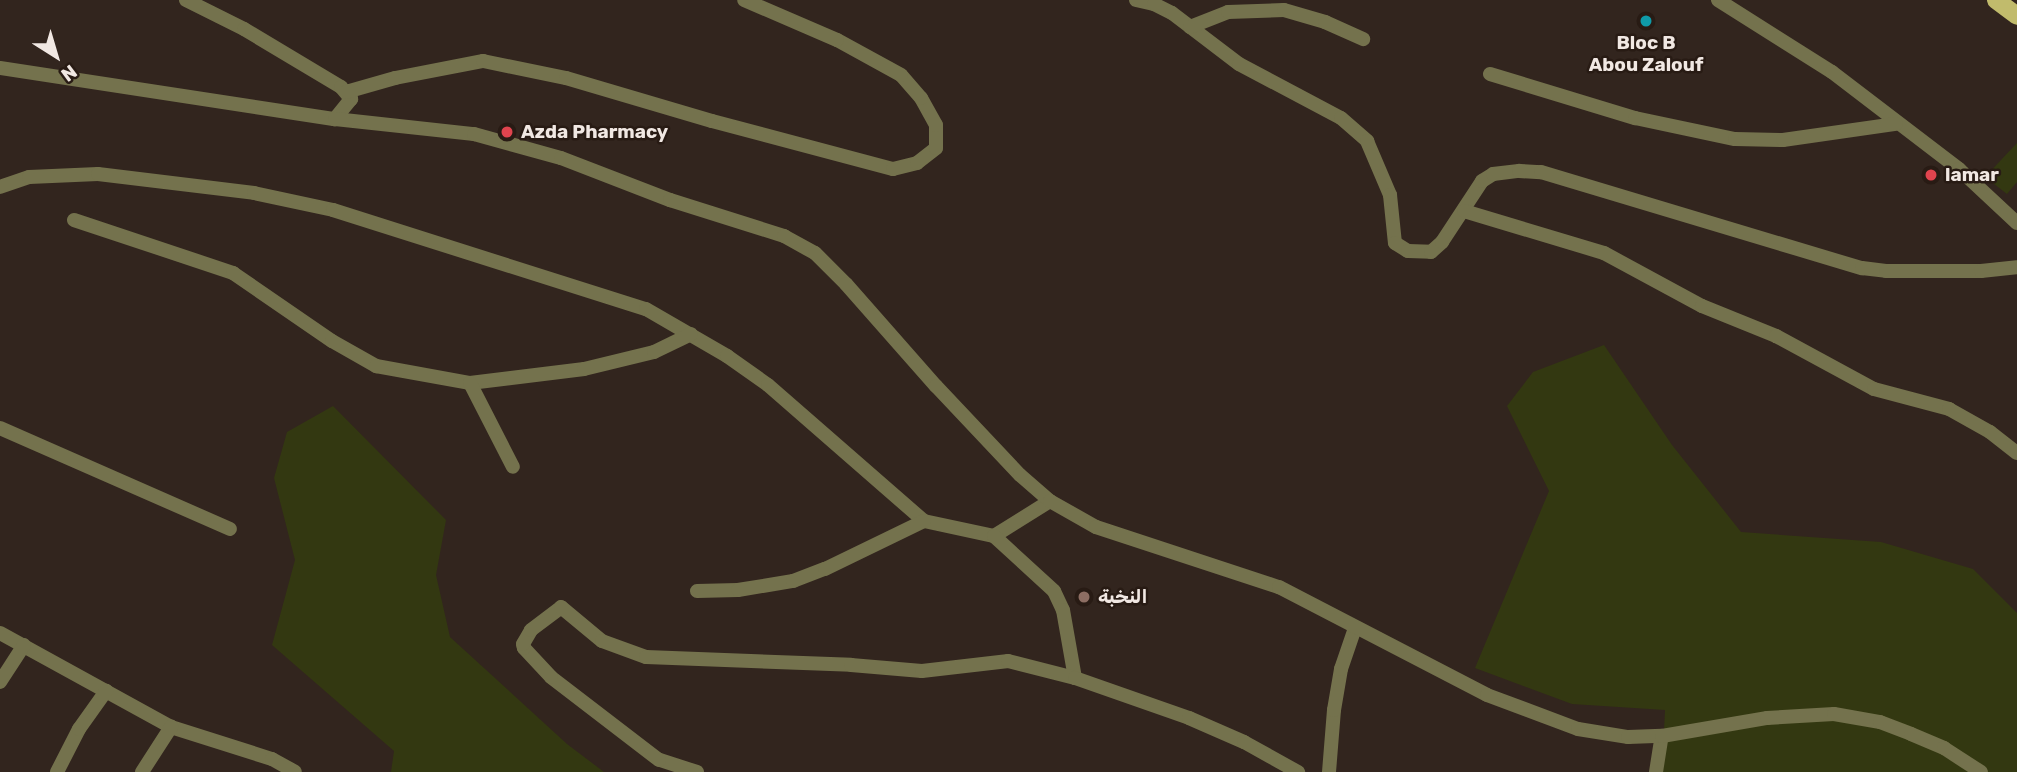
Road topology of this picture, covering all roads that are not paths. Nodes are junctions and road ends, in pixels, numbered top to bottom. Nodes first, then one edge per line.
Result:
1 (186, 0) edge
2 (744, 0) edge
3 (1136, 0) edge
4 (1718, 0) edge
5 (1996, 0) edge
6 (2017, 16) edge
7 (1190, 27) junction
8 (1363, 39) dead end
9 (0, 68) edge
10 (1490, 74) dead end
11 (346, 92) junction
12 (335, 119) junction
13 (1896, 124) junction
14 (0, 187) edge
15 (1464, 211) junction
16 (74, 220) dead end
17 (2017, 223) edge
18 (2017, 267) edge
19 (691, 334) junction
20 (470, 383) junction
21 (0, 428) edge
22 (2017, 453) edge
23 (513, 467) dead end
24 (1049, 501) junction
25 (924, 521) junction
26 (230, 529) dead end
27 (995, 536) junction
28 (697, 591) dead end
29 (1355, 628) junction
30 (0, 633) edge
31 (24, 645) junction
32 (1075, 677) junction
33 (0, 682) edge
34 (106, 691) junction
35 (171, 727) junction
36 (1662, 736) junction
37 (57, 772) edge
38 (142, 772) edge
39 (295, 772) edge
40 (697, 772) edge
41 (1298, 772) edge
42 (1329, 772) edge
43 (1656, 772) edge
44 (1981, 772) edge

1 - 11 street
2 - 11 street
3 - 7 street
4 - 13 street
5 - 6 main road
7 - 8 street
7 - 15 street
9 - 12 street
10 - 13 street
11 - 12 street
12 - 24 street
13 - 17 street
14 - 19 street
15 - 18 street
15 - 22 street
16 - 20 street
19 - 20 street
19 - 25 street
20 - 23 street
21 - 26 street
24 - 27 street
24 - 29 street
25 - 27 street
25 - 28 street
27 - 32 street
29 - 36 street
29 - 42 street
30 - 31 street
31 - 33 street
31 - 34 street
32 - 40 street
32 - 41 street
34 - 35 street
34 - 37 street
35 - 38 street
35 - 39 street
36 - 43 street
36 - 44 street

